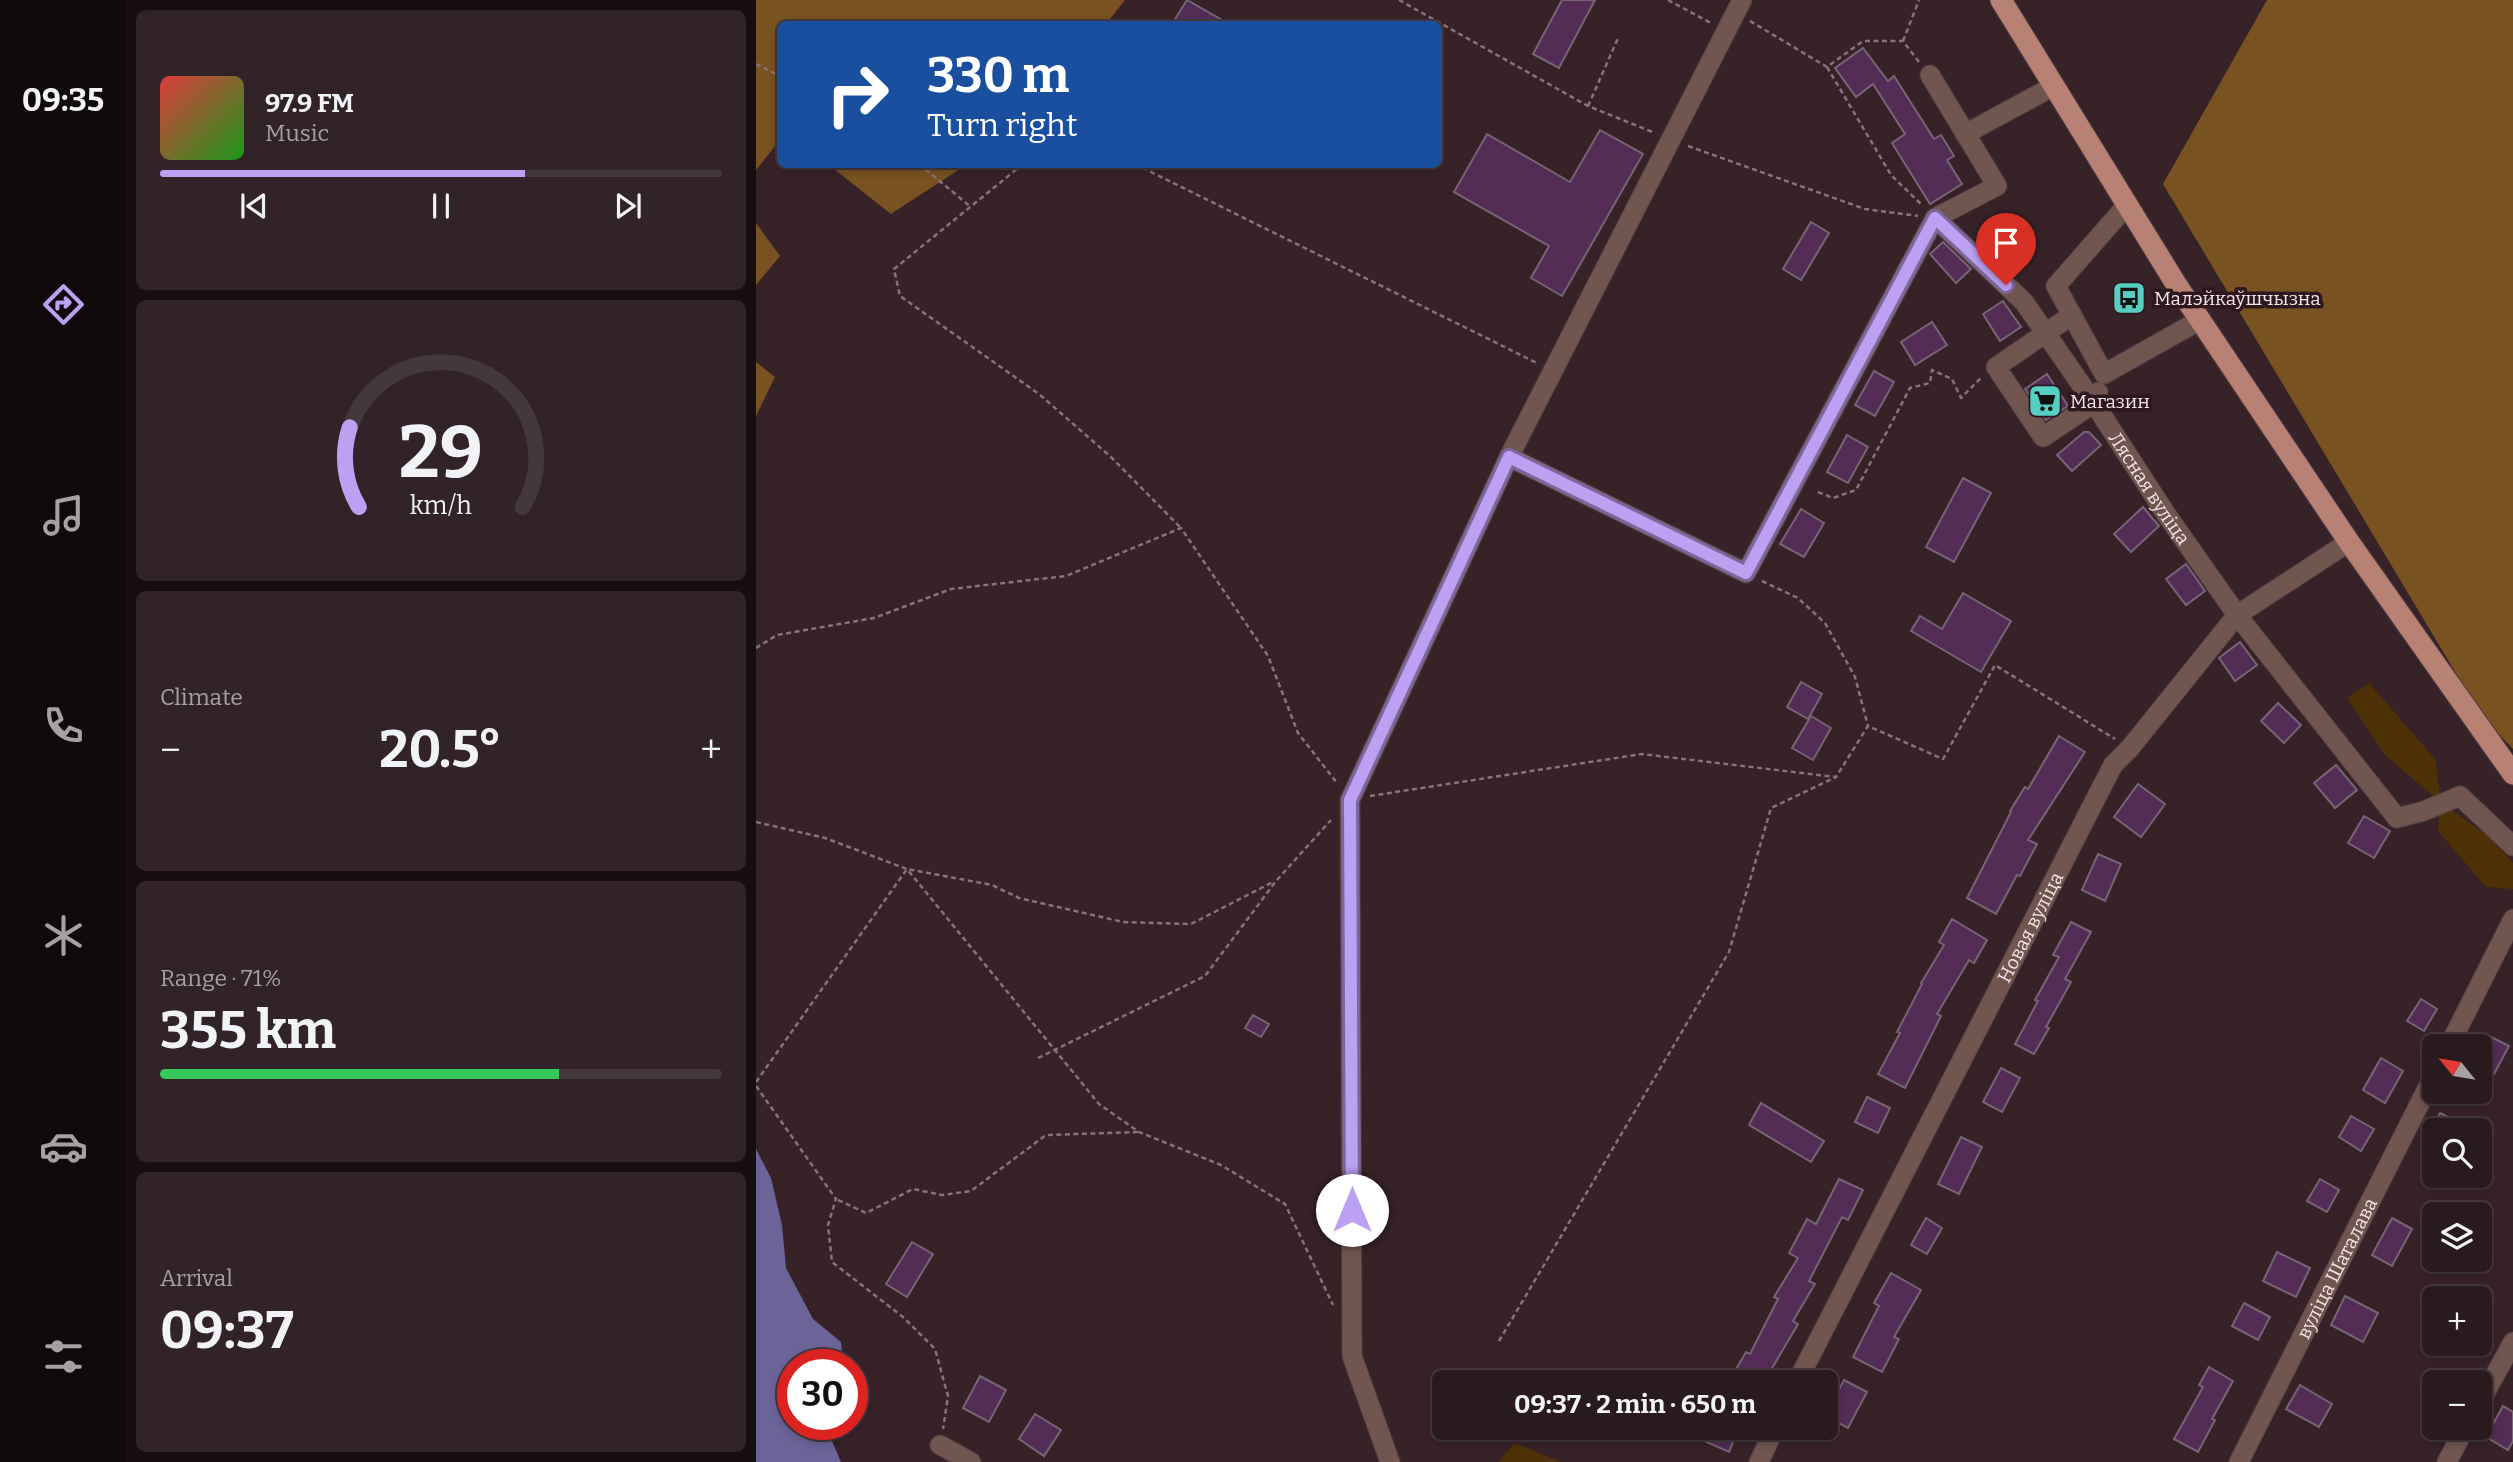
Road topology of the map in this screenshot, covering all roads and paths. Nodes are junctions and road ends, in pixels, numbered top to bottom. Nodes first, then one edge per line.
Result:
1 (1399, 0) edge
2 (1668, 0) edge
3 (1919, 0) edge
4 (2001, 0) edge
5 (1739, 6) edge
6 (1436, 21) edge
7 (1442, 24) edge
8 (1726, 31) junction
9 (1619, 36) dead end
10 (1903, 41) junction
11 (756, 64) edge
12 (1827, 67) junction
13 (777, 74) edge
14 (1930, 75) joint
15 (2054, 86) junction
16 (1588, 106) junction
17 (1965, 134) junction
18 (1671, 140) junction
19 (924, 168) edge
20 (1018, 168) edge
21 (1143, 168) edge
22 (2127, 205) junction
23 (971, 207) junction
24 (1935, 218) junction
25 (2072, 315) junction
26 (2200, 320) junction
27 (2045, 333) junction
28 (1996, 367) junction
29 (1553, 370) junction
30 (2104, 374) junction
31 (2094, 403) junction
32 (1509, 457) junction
33 (1818, 492) dead end
34 (1181, 528) junction
35 (2349, 542) junction
36 (1746, 573) junction
37 (2238, 615) junction
38 (756, 648) edge
39 (1868, 726) junction
40 (2130, 748) junction
41 (2513, 774) edge
42 (1836, 778) junction
43 (1350, 800) junction
44 (756, 822) edge
45 (2513, 846) edge
46 (906, 869) junction
47 (1276, 881) junction
48 (2513, 919) edge
49 (2455, 1034) edge
50 (1038, 1058) dead end
51 (756, 1084) edge
52 (2422, 1100) edge
53 (1139, 1132) junction
54 (836, 1199) junction
55 (1335, 1311) dead end
56 (1499, 1341) dead end
57 (2513, 1342) edge
58 (1803, 1370) edge
59 (2492, 1380) edge
60 (1769, 1440) edge
61 (2459, 1440) edge
62 (940, 1445) joint
63 (971, 1462) edge
64 (1390, 1462) edge
65 (1759, 1462) edge
66 (2239, 1462) edge
67 (2447, 1462) edge

1 - 6 path
2 - 8 path
3 - 10 path
4 - 15 main road
5 - 8 street
5 - 12 path
7 - 16 path
8 - 18 street
9 - 16 path
10 - 12 path
10 - 14 path
11 - 13 path
12 - 24 path
14 - 17 street
15 - 17 street
15 - 22 main road
16 - 18 path
17 - 24 street
18 - 24 path
18 - 29 street
19 - 23 path
20 - 23 path
21 - 29 path
22 - 25 street
22 - 26 main road
23 - 34 path
24 - 27 street, Лясная вуліца
24 - 36 street
25 - 27 street
25 - 30 street
26 - 30 street
26 - 35 main road
27 - 28 street
27 - 31 street, Лясная вуліца
28 - 31 street
28 - 33 path
29 - 32 street
30 - 31 street
31 - 37 street, Лясная вуліца
32 - 36 street
32 - 43 street
34 - 38 path
34 - 43 path
35 - 37 street, Новая вуліца
35 - 41 main road
36 - 39 path
37 - 40 street, Новая вуліца
37 - 45 street, Лясная вуліца
39 - 40 path
39 - 42 path
40 - 58 street, Новая вуліца
42 - 43 path
42 - 56 path
43 - 47 path
43 - 64 street
44 - 46 path
46 - 47 path
46 - 51 path
46 - 53 path
47 - 50 path
48 - 49 street
51 - 54 path
52 - 66 street, вуліца Шаталава
53 - 54 path
53 - 55 path
54 - 62 path
57 - 59 street
60 - 65 street
61 - 67 street
62 - 63 street

